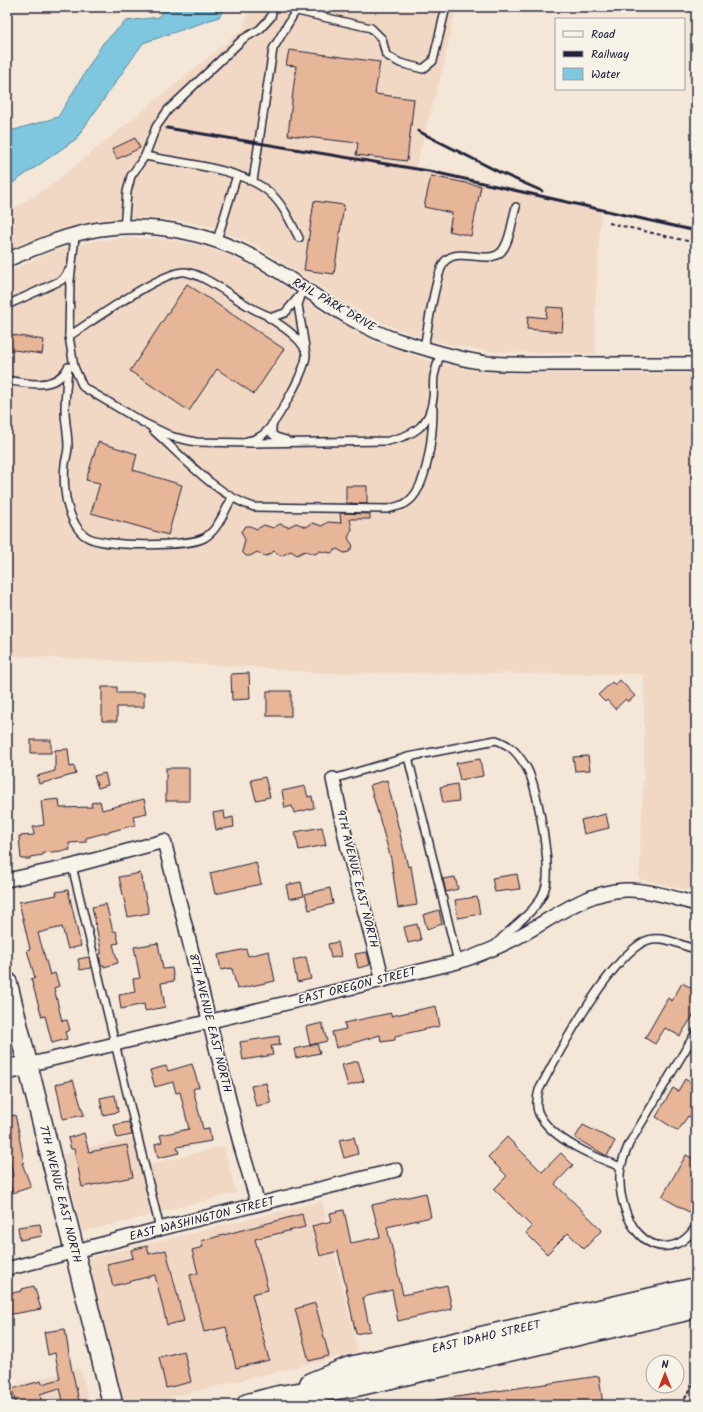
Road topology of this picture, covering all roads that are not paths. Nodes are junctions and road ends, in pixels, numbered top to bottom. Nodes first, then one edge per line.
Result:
1 (273, 7) edge
2 (446, 7) edge
3 (297, 9) edge
4 (145, 156) junction
5 (237, 175) junction
6 (252, 181) junction
7 (516, 207) dead end
8 (124, 228) junction
9 (75, 236) junction
10 (299, 238) dead end
11 (217, 240) junction
12 (7, 260) edge
13 (73, 262) junction
14 (302, 291) junction
15 (7, 305) edge
16 (262, 314) junction
17 (69, 336) junction
18 (424, 348) junction
19 (71, 350) junction
20 (441, 352) junction
21 (306, 353) junction
22 (696, 364) edge
23 (68, 367) junction
24 (7, 380) edge
25 (434, 397) junction
26 (131, 416) junction
27 (272, 423) junction
28 (309, 442) junction
29 (231, 443) junction
30 (232, 498) junction
31 (408, 757) junction
32 (333, 779) joint
33 (72, 866) junction
34 (7, 880) edge
35 (696, 904) edge
36 (491, 949) junction
37 (696, 949) edge
38 (458, 962) junction
39 (383, 980) junction
40 (7, 982) edge
41 (210, 1022) junction
42 (696, 1032) edge
43 (115, 1044) junction
44 (27, 1065) junction
45 (7, 1070) edge
46 (621, 1167) junction
47 (396, 1170) dead end
48 (258, 1204) junction
49 (696, 1226) edge
50 (160, 1230) junction
51 (74, 1252) junction
52 (7, 1268) edge
53 (696, 1289) edge
54 (696, 1307) edge
55 (279, 1397) junction
56 (311, 1397) edge
57 (113, 1405) edge
58 (248, 1405) edge

1 - 4 lane
2 - 3 lane
3 - 6 lane
4 - 5 lane
4 - 8 lane
5 - 6 lane
5 - 11 lane
6 - 10 lane
7 - 18 lane
8 - 9 street, RAIL PARK DRIVE
8 - 11 street, RAIL PARK DRIVE
9 - 12 street, RAIL PARK DRIVE
9 - 13 lane
11 - 14 street, RAIL PARK DRIVE
13 - 15 lane
13 - 17 lane
14 - 16 lane
14 - 18 street, RAIL PARK DRIVE
14 - 21 lane
16 - 17 lane
16 - 21 lane
17 - 19 lane
18 - 20 street, RAIL PARK DRIVE
19 - 23 lane
19 - 26 lane
20 - 22 street, RAIL PARK DRIVE
20 - 25 lane
21 - 27 lane
23 - 24 lane
23 - 30 lane
25 - 28 lane
25 - 30 lane
26 - 29 lane
26 - 30 lane
27 - 28 lane
27 - 29 lane
28 - 29 lane
31 - 32 lane
31 - 36 lane
31 - 38 lane
32 - 39 street, 9TH AVENUE EAST NORTH
33 - 34 street
33 - 41 street, 8TH AVENUE EAST NORTH
33 - 43 lane
35 - 36 street, EAST OREGON STREET
36 - 38 street, EAST OREGON STREET
37 - 46 lane
38 - 39 street, EAST OREGON STREET
39 - 41 street, EAST OREGON STREET
40 - 44 main road, 7TH AVENUE EAST NORTH
41 - 43 street, EAST OREGON STREET
41 - 48 street, 8TH AVENUE EAST NORTH
42 - 46 lane
43 - 44 street, EAST OREGON STREET
43 - 50 lane
44 - 45 main road, EAST OREGON STREET
44 - 51 main road, 7TH AVENUE EAST NORTH
46 - 49 lane
47 - 48 street, EAST WASHINGTON STREET
48 - 50 street, EAST WASHINGTON STREET
50 - 51 street, EAST WASHINGTON STREET
51 - 52 street, EAST WASHINGTON STREET
51 - 57 main road, 7TH AVENUE EAST NORTH
53 - 55 highway, EAST IDAHO STREET
54 - 56 highway, EAST IDAHO STREET
55 - 56 highway, EAST IDAHO STREET
55 - 58 highway, EAST IDAHO STREET

